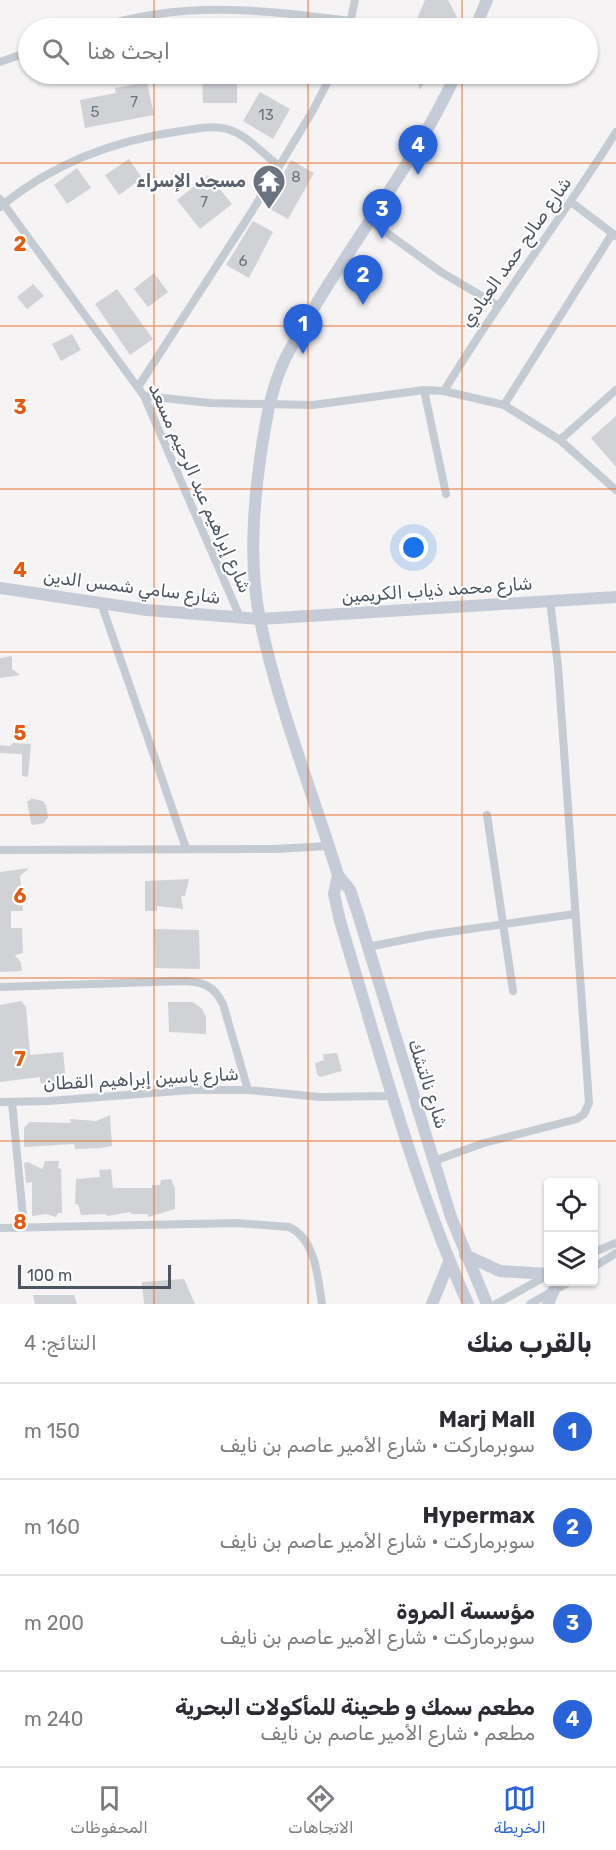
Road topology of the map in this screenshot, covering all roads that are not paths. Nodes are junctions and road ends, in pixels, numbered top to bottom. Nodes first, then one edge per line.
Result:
1 (355, 0) edge
2 (483, 2) edge
3 (148, 18) edge
4 (299, 18) edge
5 (351, 18) edge
6 (478, 18) edge
7 (18, 56) edge
8 (0, 62) edge
9 (326, 84) edge
10 (451, 84) edge
11 (616, 132) edge
12 (279, 166) junction
13 (572, 202) junction
14 (1, 203) edge
15 (369, 220) junction
16 (614, 235) edge
17 (497, 305) junction
18 (138, 387) junction
19 (424, 390) junction
20 (616, 390) edge
21 (444, 391) junction
22 (144, 396) junction
23 (270, 403) junction
24 (504, 405) junction
25 (560, 440) junction
26 (616, 490) edge
27 (446, 494) dead end
28 (0, 588) edge
29 (616, 597) edge
30 (550, 601) junction
31 (101, 603) junction
32 (240, 617) junction
33 (260, 619) junction
34 (487, 815) dead end
35 (329, 846) junction
36 (186, 848) junction
37 (0, 850) edge
38 (338, 875) junction
39 (575, 914) junction
40 (504, 924) junction
41 (368, 947) junction
42 (0, 987) edge
43 (513, 991) dead end
44 (248, 1090) junction
45 (391, 1096) junction
46 (0, 1102) edge
47 (12, 1102) junction
48 (434, 1161) junction
49 (24, 1227) junction
50 (0, 1228) edge
51 (616, 1243) edge
52 (598, 1250) edge
53 (616, 1253) edge
54 (465, 1255) junction
55 (449, 1262) junction
56 (598, 1264) edge
57 (544, 1274) edge
58 (544, 1277) edge
59 (561, 1286) edge
60 (554, 1290) junction
61 (322, 1304) edge
62 (432, 1304) edge
63 (468, 1304) edge
64 (487, 1304) edge
65 (496, 1304) edge
66 (530, 1304) edge
67 (548, 1304) edge

1 - 5 street
2 - 6 main road
3 - 4 street
7 - 8 street
9 - 12 street
10 - 15 main road, شارع نالتشك
11 - 13 street, شارع صالح حمد العبادي
12 - 14 street
12 - 18 street
13 - 16 street
13 - 17 street, شارع صالح حمد العبادي
14 - 18 street, شارع إبراهيم عبد الرحيم مسعد
15 - 17 street
15 - 23 main road, شارع نالتشك
16 - 24 street
17 - 21 street, شارع صالح حمد العبادي
18 - 22 street, شارع إبراهيم عبد الرحيم مسعد
19 - 21 street
19 - 23 street
19 - 27 street
20 - 25 street
21 - 24 street
22 - 23 street
22 - 32 street, شارع إبراهيم عبد الرحيم مسعد
23 - 33 main road, شارع نالتشك
24 - 25 street
25 - 26 street
28 - 31 main road, شارع سامي شمس الدين
29 - 30 main road, شارع محمد ذياب الكريمين
30 - 33 main road, شارع محمد ذياب الكريمين
30 - 39 street
31 - 32 main road, شارع سامي شمس الدين
31 - 36 street
32 - 33 main road, شارع سامي شمس الدين
33 - 35 main road, شارع نالتشك
34 - 40 street
35 - 36 street
35 - 38 main road, شارع نالتشك
36 - 37 street
38 - 41 main road, شارع نالتشك
38 - 45 main road, شارع نالتشك
39 - 40 street
39 - 48 street
40 - 41 street
40 - 43 street
41 - 48 main road, شارع نالتشك
42 - 44 street
44 - 45 street, شارع ياسين إبراهيم القطان
44 - 47 street, شارع ياسين إبراهيم القطان
45 - 55 main road, شارع نالتشك
46 - 47 street, شارع ياسين إبراهيم القطان
47 - 49 street
48 - 54 main road, شارع نالتشك
49 - 50 street
49 - 61 street
51 - 52 street
53 - 56 street
54 - 57 main road
54 - 64 main road, شارع نالتشك
55 - 62 main road
55 - 63 main road, شارع نالتشك
58 - 65 street
59 - 60 street
60 - 66 street
60 - 67 main road

